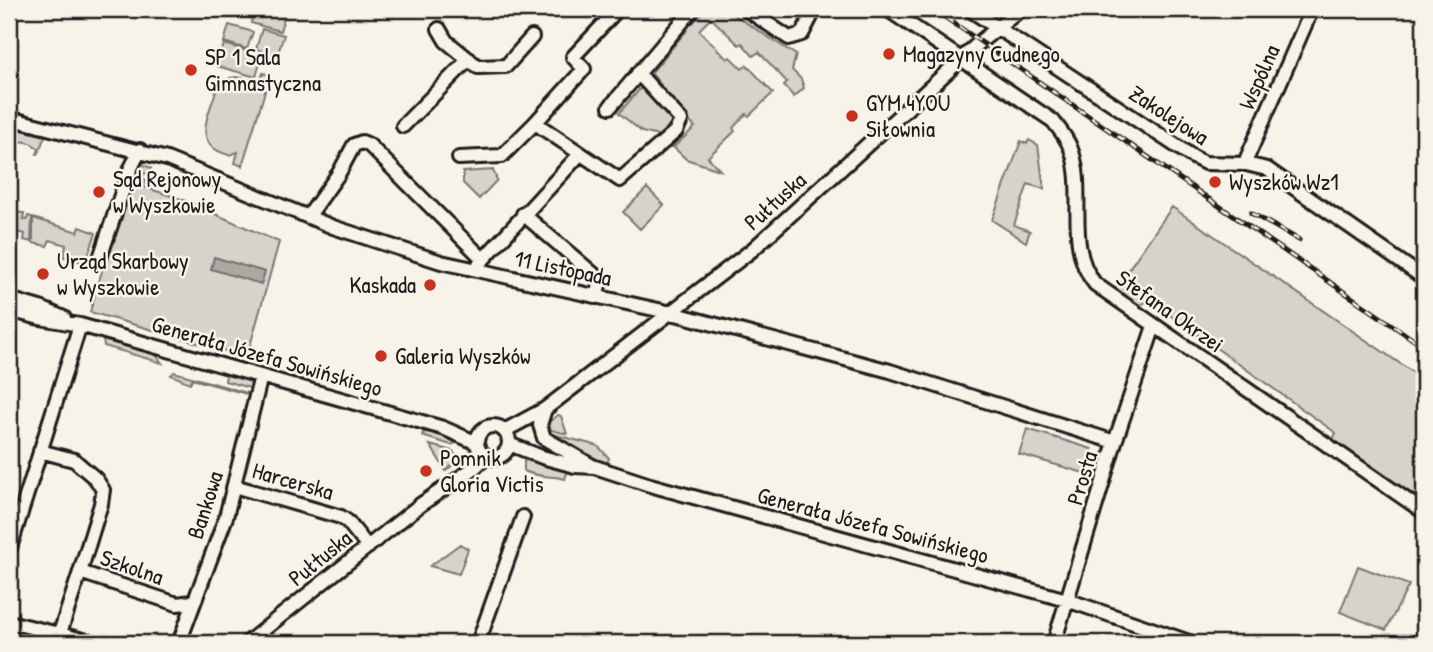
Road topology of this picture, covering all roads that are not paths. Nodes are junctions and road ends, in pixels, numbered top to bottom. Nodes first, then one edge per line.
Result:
1 (618, 9) edge
2 (693, 9) edge
3 (746, 9) edge
4 (815, 9) edge
5 (887, 9) edge
6 (969, 9) edge
7 (1021, 9) edge
8 (1312, 9) edge
9 (1000, 28) junction
10 (439, 29) dead end
11 (532, 37) dead end
12 (962, 58) junction
13 (469, 59) junction
14 (638, 73) junction
15 (610, 107) dead end
16 (9, 118) edge
17 (535, 123) junction
18 (403, 126) dead end
19 (140, 150) junction
20 (580, 153) junction
21 (459, 158) dead end
22 (1246, 164) junction
23 (523, 214) junction
24 (308, 217) junction
25 (101, 255) dead end
26 (482, 258) junction
27 (474, 271) junction
28 (1424, 278) edge
29 (596, 296) junction
30 (9, 299) edge
31 (9, 310) edge
32 (672, 313) junction
33 (80, 325) junction
34 (1154, 326) junction
35 (261, 376) junction
36 (545, 410) junction
37 (507, 439) junction
38 (1115, 442) junction
39 (481, 446) junction
40 (40, 451) junction
41 (500, 457) junction
42 (542, 457) junction
43 (594, 467) junction
44 (234, 486) junction
45 (1424, 512) edge
46 (523, 517) dead end
47 (368, 547) junction
48 (9, 551) edge
49 (80, 572) junction
50 (1067, 600) junction
51 (192, 602) junction
52 (9, 622) edge
53 (60, 633) junction
54 (96, 643) edge
55 (179, 643) edge
56 (247, 643) edge
57 (478, 643) edge
58 (1054, 643) edge
59 (1192, 643) edge

1 - 17 street
2 - 14 street
3 - 4 street
5 - 12 street, Stefana Okrzei
6 - 9 street, Zakolejowa
7 - 9 street, Pułtuska
8 - 22 street, Wspólna
9 - 12 street, Pułtuska
9 - 22 street, Zakolejowa
10 - 13 street
11 - 13 street
12 - 32 street, Pułtuska
12 - 34 street, Stefana Okrzei
13 - 18 street
14 - 15 street
14 - 20 street
16 - 19 street, 11 Listopada
17 - 20 street
17 - 21 street
19 - 24 street, 11 Listopada
19 - 25 street
20 - 23 street
22 - 28 street, Zakolejowa
23 - 26 street
23 - 29 street
24 - 26 street
24 - 27 street, 11 Listopada
26 - 27 street
27 - 29 street, 11 Listopada
29 - 32 street, 11 Listopada
30 - 33 street, Generała Józefa Sowińskiego
31 - 33 street, Generała Józefa Sowińskiego
32 - 36 street, Pułtuska
32 - 38 street, 11 Listopada
33 - 35 street, Generała Józefa Sowińskiego
33 - 40 street
34 - 38 street, Prosta
34 - 45 street, Stefana Okrzei
35 - 39 street, Generała Józefa Sowińskiego
35 - 44 street, Bankowa
36 - 37 street, Pułtuska
36 - 43 street
37 - 39 street
37 - 41 street
37 - 42 street, Generała Józefa Sowińskiego
38 - 50 street, Prosta
39 - 41 street, Generała Józefa Sowińskiego
39 - 47 street, Pułtuska
40 - 48 street
40 - 49 street
41 - 42 street, Generała Józefa Sowińskiego
42 - 43 street, Generała Józefa Sowińskiego
43 - 50 street, Generała Józefa Sowińskiego
44 - 47 street, Harcerska
44 - 51 street, Bankowa
46 - 57 street
47 - 56 street, Pułtuska
49 - 51 street, Szkolna
49 - 53 street, Szkolna
50 - 58 street, Prosta
50 - 59 street, Generała Józefa Sowińskiego
51 - 55 street, Bankowa
52 - 53 street
53 - 54 street

